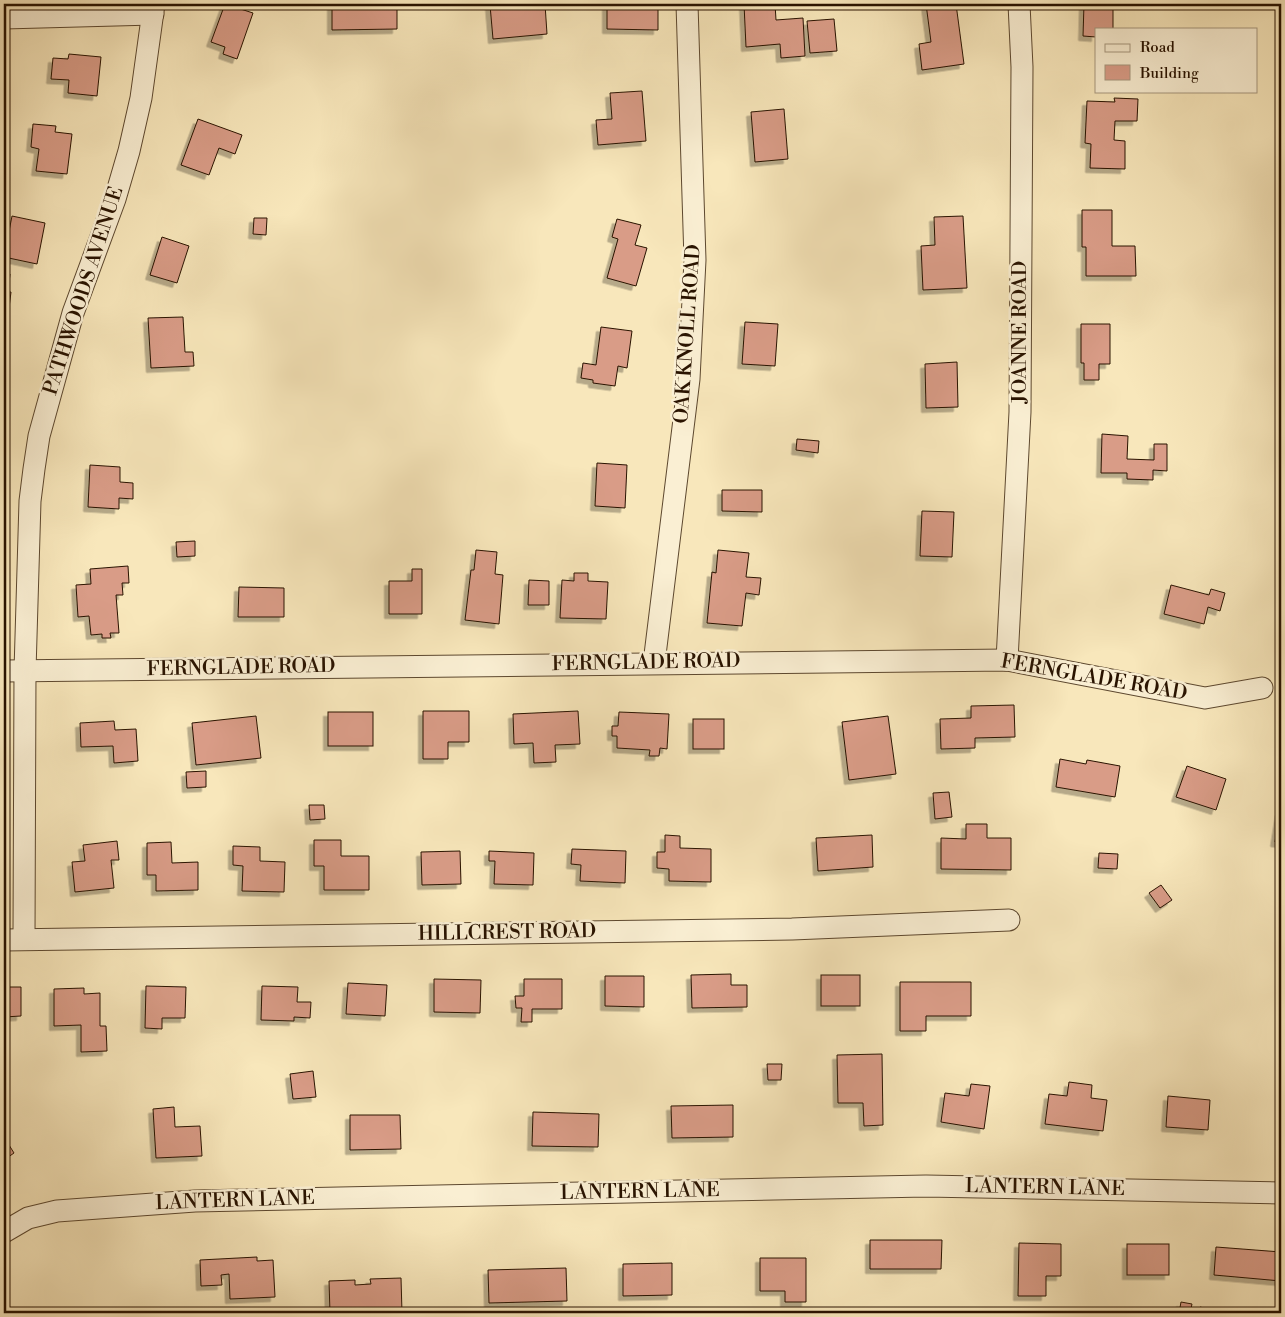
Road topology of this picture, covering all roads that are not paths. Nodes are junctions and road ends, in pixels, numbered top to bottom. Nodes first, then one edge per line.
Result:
1 (687, 4) edge
2 (1019, 4) edge
3 (154, 9) edge
4 (4, 18) edge
5 (1007, 660) junction
6 (654, 662) junction
7 (4, 671) edge
8 (25, 671) junction
9 (1262, 688) dead end
10 (1009, 920) dead end
11 (14, 940) edge
12 (1281, 1193) edge
13 (4, 1232) edge

1 - 6 street, OAK KNOLL ROAD
2 - 5 street, JOANNE ROAD
3 - 4 street
3 - 8 street, PATHWOODS AVENUE
5 - 6 street, FERNGLADE ROAD
5 - 9 street, FERNGLADE ROAD
6 - 8 street, FERNGLADE ROAD
7 - 8 street, FERNGLADE ROAD
8 - 11 street, PATHWOODS AVENUE
10 - 11 street, HILLCREST ROAD
12 - 13 street, LANTERN LANE

